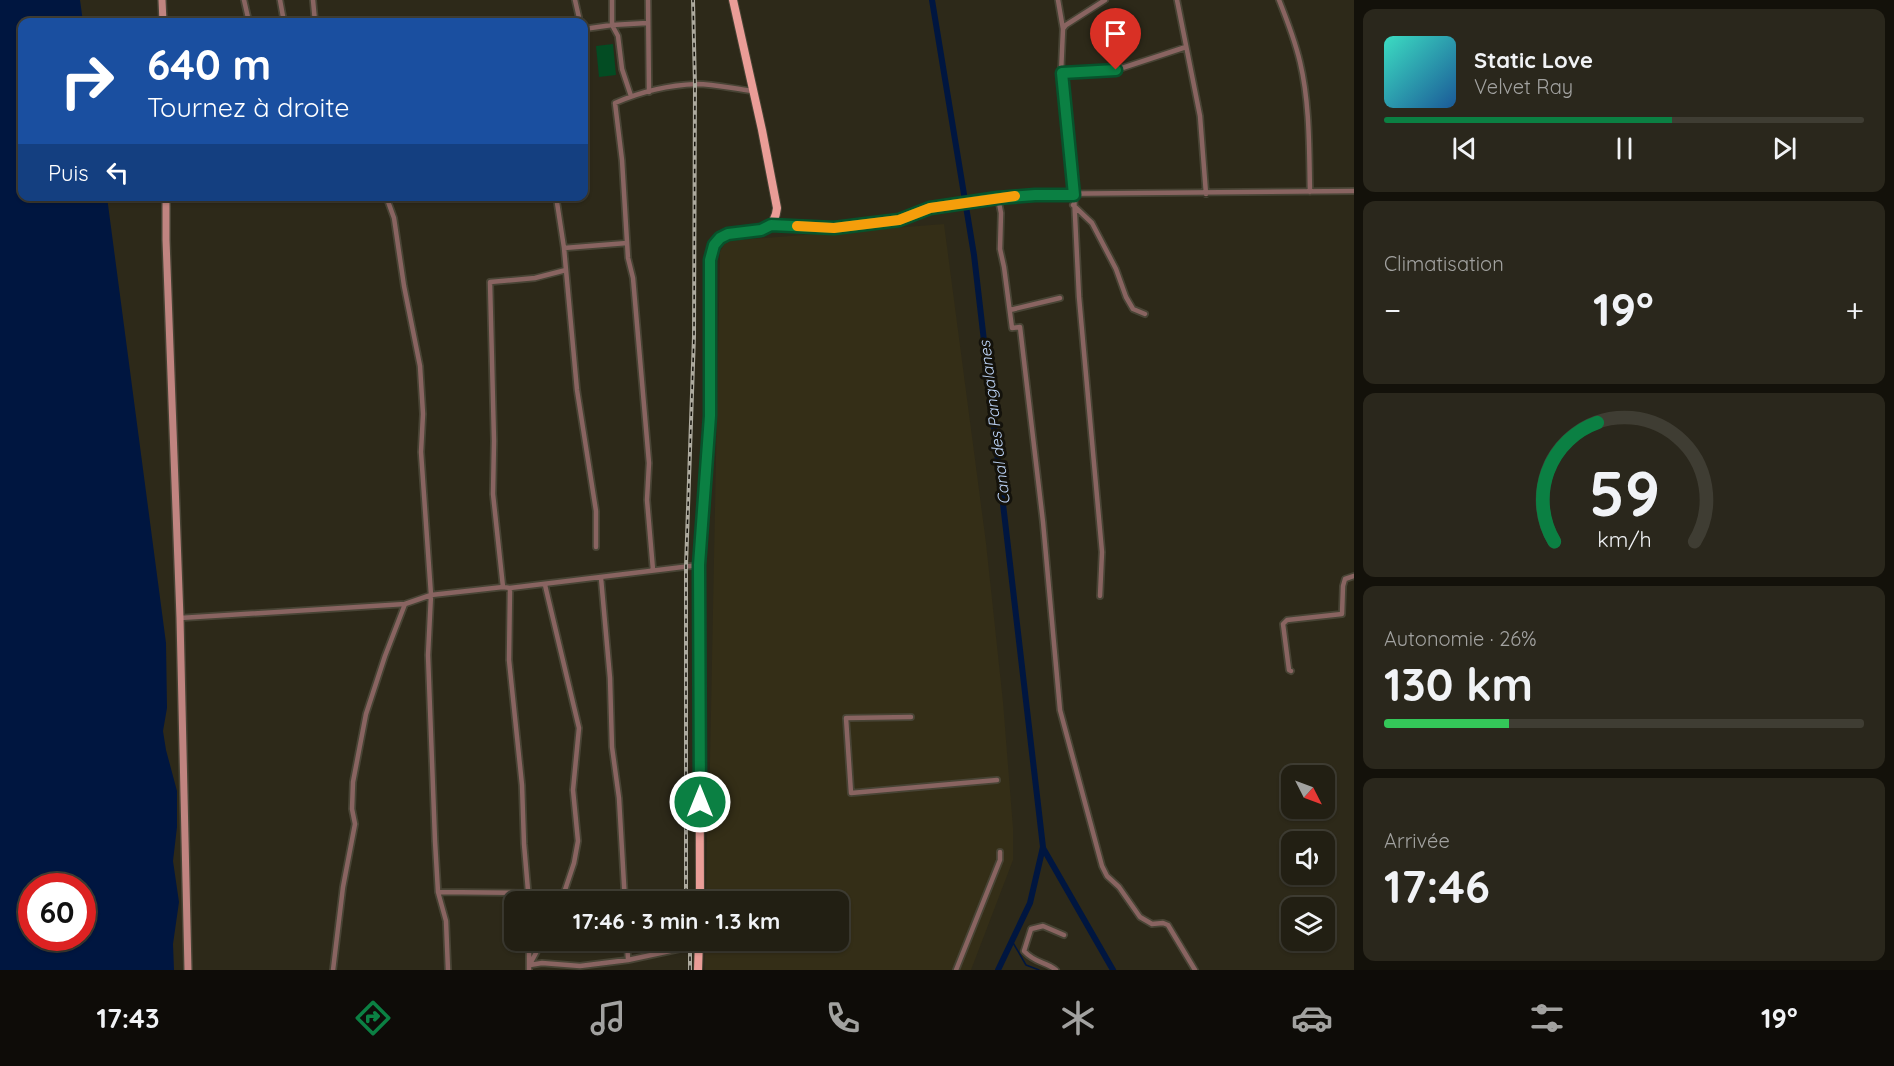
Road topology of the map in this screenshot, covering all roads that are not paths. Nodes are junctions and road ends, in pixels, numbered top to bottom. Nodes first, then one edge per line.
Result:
1 (162, 0) edge
2 (244, 0) edge
3 (280, 0) edge
4 (313, 0) edge
5 (575, 0) edge
6 (612, 0) edge
7 (648, 0) edge
8 (733, 0) edge
9 (1058, 0) edge
10 (1105, 0) edge
11 (1177, 0) edge
12 (1279, 0) edge
13 (163, 18) edge
14 (248, 18) edge
15 (283, 18) edge
16 (315, 18) edge
17 (579, 18) edge
18 (648, 23) junction
19 (612, 25) junction
20 (588, 28) edge
21 (1063, 29) junction
22 (1186, 47) junction
23 (1062, 73) junction
24 (753, 91) junction
25 (649, 92) junction
26 (631, 96) junction
27 (1354, 191) edge
28 (1310, 192) junction
29 (1206, 194) junction
30 (1074, 195) junction
31 (998, 198) junction
32 (166, 201) edge
33 (388, 201) edge
34 (557, 201) edge
35 (1073, 205) junction
36 (771, 225) junction
37 (627, 243) junction
38 (564, 248) junction
39 (566, 270) junction
40 (1060, 298) dead end
41 (1010, 310) junction
42 (1145, 314) dead end
43 (596, 548) dead end
44 (699, 565) junction
45 (653, 570) junction
46 (1354, 576) edge
47 (601, 578) junction
48 (545, 585) junction
49 (503, 587) junction
50 (510, 588) junction
51 (431, 596) junction
52 (1100, 596) dead end
53 (405, 604) junction
54 (180, 618) junction
55 (1291, 670) dead end
56 (911, 717) dead end
57 (997, 780) dead end
58 (1000, 852) dead end
59 (529, 891) edge
60 (565, 891) edge
61 (624, 891) edge
62 (700, 891) edge
63 (438, 892) junction
64 (504, 893) edge
65 (1064, 934) dead end
66 (529, 951) edge
67 (538, 951) edge
68 (628, 951) edge
69 (670, 951) edge
70 (699, 951) edge
71 (628, 960) junction
72 (530, 967) edge
73 (188, 970) edge
74 (333, 970) edge
75 (448, 970) edge
76 (698, 970) edge
77 (956, 970) edge
78 (1056, 970) edge
79 (1195, 970) edge

1 - 13 main road
2 - 14 street
3 - 15 street
4 - 16 street
5 - 17 street
6 - 19 street
7 - 18 street
8 - 24 main road
9 - 21 street
10 - 21 street
11 - 22 street
12 - 28 street
18 - 19 street
18 - 25 street
19 - 20 street
19 - 26 street
21 - 23 street
22 - 23 street
22 - 29 street
23 - 30 street
24 - 25 street
24 - 36 main road
25 - 26 street
26 - 37 street
27 - 28 street
28 - 29 street
29 - 30 street
30 - 31 street
30 - 35 street
31 - 36 street
31 - 41 street
32 - 54 main road
33 - 51 street
34 - 38 street
35 - 42 street
35 - 52 street
36 - 44 main road
37 - 38 street
37 - 45 street
38 - 39 street
39 - 43 street
39 - 49 street
40 - 41 street
41 - 79 street
44 - 45 street
44 - 62 main road
45 - 47 street
46 - 55 street
47 - 48 street
47 - 61 street
48 - 50 street
48 - 60 street
49 - 50 street
49 - 51 street
50 - 59 street
51 - 53 street
51 - 63 street
53 - 54 street
53 - 74 street
54 - 73 main road
56 - 57 street
58 - 77 street
63 - 64 street
63 - 75 street
65 - 78 street
66 - 72 street
67 - 72 street
68 - 71 street
69 - 71 street
70 - 76 main road
71 - 72 street

